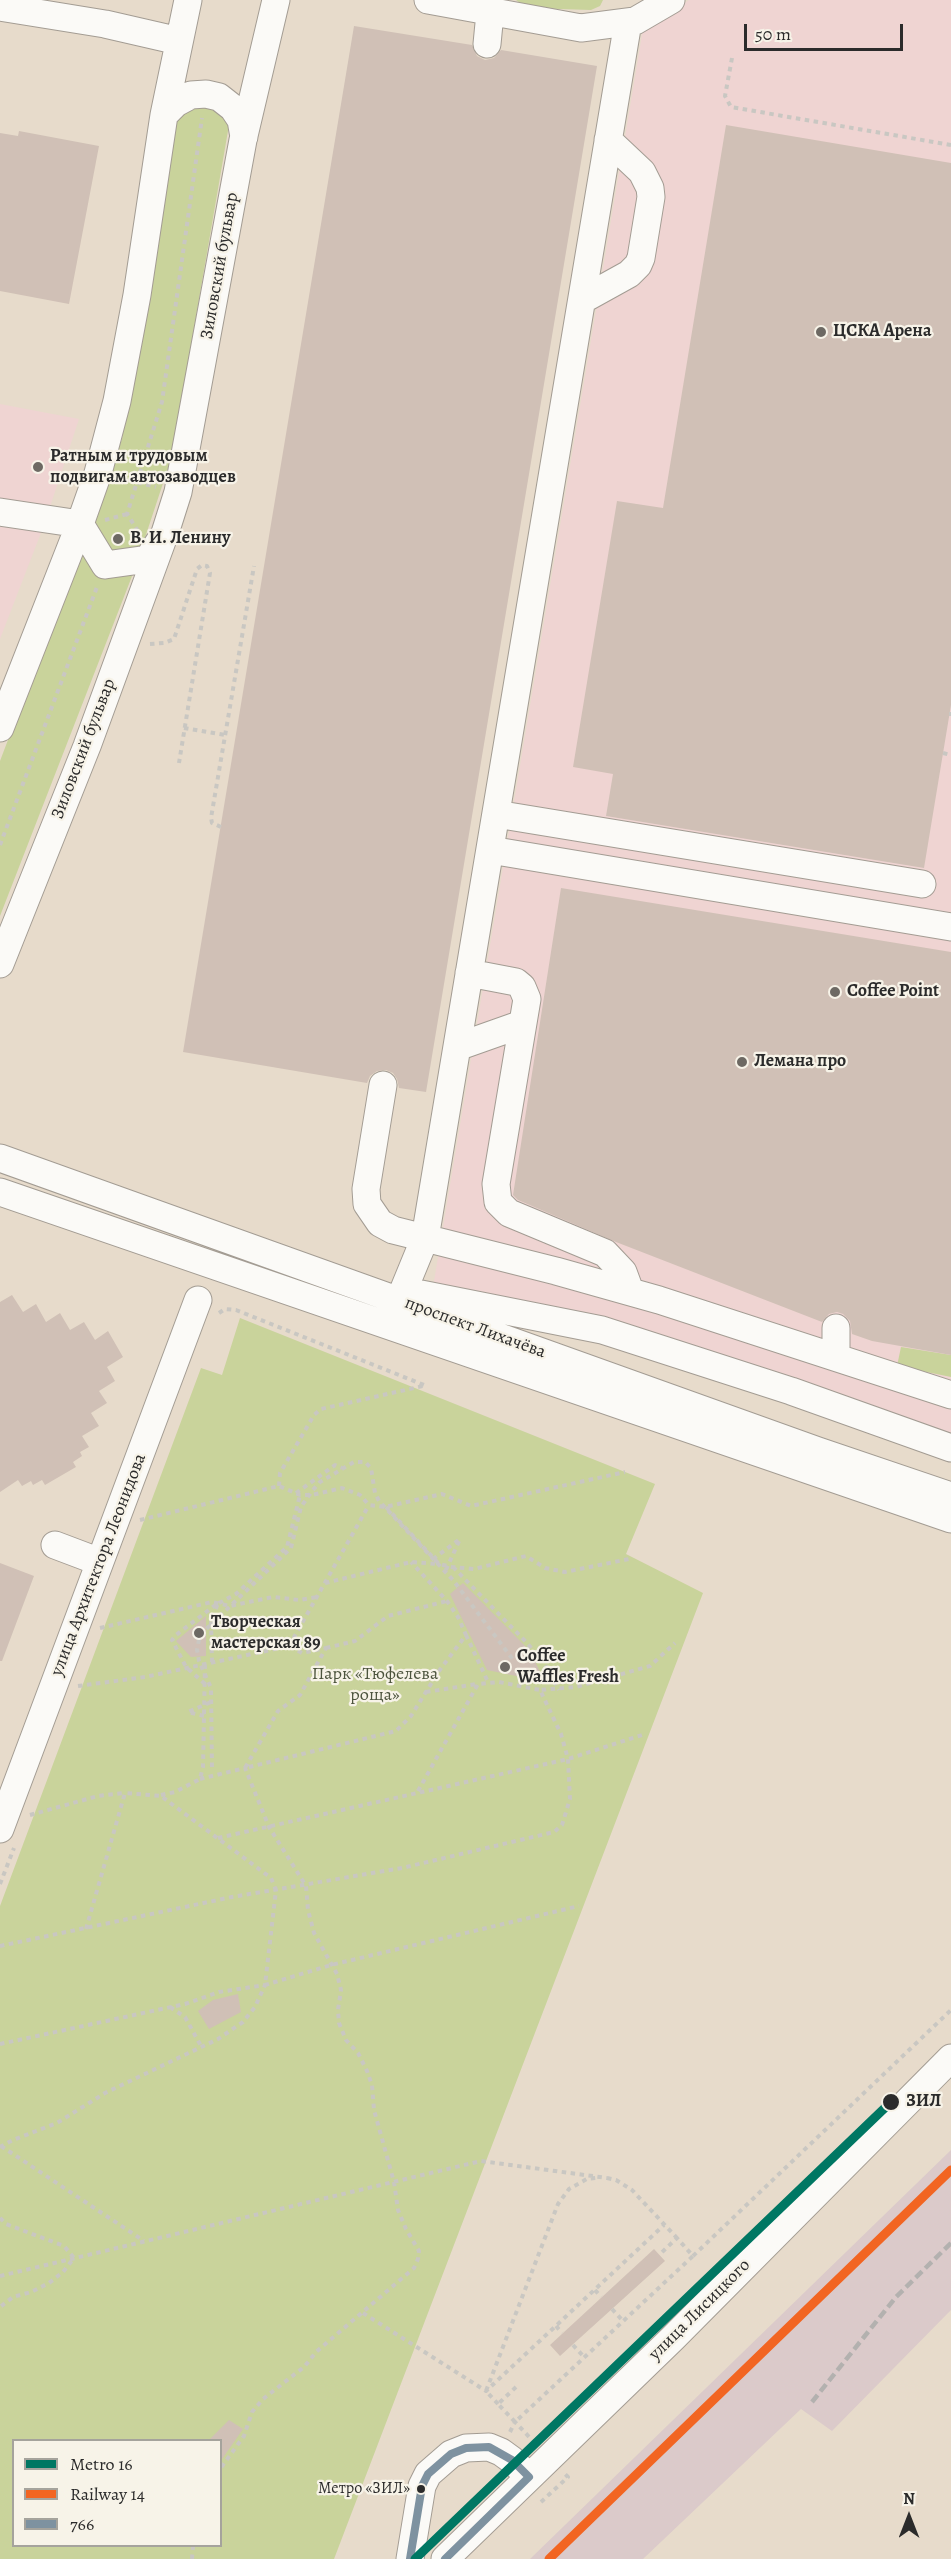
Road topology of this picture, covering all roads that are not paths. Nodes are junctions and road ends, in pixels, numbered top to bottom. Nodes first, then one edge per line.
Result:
1 (188, 0) edge
2 (276, 0) edge
3 (428, 0) edge
4 (671, 0) edge
5 (0, 7) edge
6 (496, 9) edge
7 (624, 11) edge
8 (179, 40) junction
9 (487, 44) dead end
10 (164, 115) junction
11 (244, 137) junction
12 (608, 140) junction
13 (582, 300) junction
14 (0, 512) edge
15 (80, 524) junction
16 (152, 534) junction
17 (0, 728) edge
18 (496, 814) junction
19 (490, 850) junction
20 (922, 885) dead end
21 (951, 927) edge
22 (0, 964) edge
23 (469, 973) junction
24 (522, 1024) junction
25 (457, 1047) junction
26 (383, 1085) dead end
27 (0, 1158) edge
28 (0, 1192) edge
29 (425, 1238) junction
30 (630, 1291) junction
31 (207, 1309) road end
32 (836, 1328) dead end
33 (836, 1357) junction
34 (951, 1395) edge
35 (951, 1448) edge
36 (951, 1497) edge
37 (951, 1519) edge
38 (57, 1539) dead end
39 (102, 1556) junction
40 (0, 1829) edge
41 (951, 2058) edge
42 (529, 2477) junction
43 (410, 2559) edge
44 (445, 2559) edge

1 - 8 street
2 - 11 street, Зиловский бульвар
3 - 6 street
4 - 7 street
5 - 8 street
6 - 7 street
6 - 9 street
7 - 12 street
8 - 10 street
10 - 11 street
10 - 15 street
11 - 16 street, Зиловский бульвар
12 - 13 street
12 - 13 street
13 - 18 street
14 - 15 street
15 - 16 street, Зиловский бульвар
15 - 17 street
16 - 22 street, Зиловский бульвар
18 - 19 street
18 - 20 street
19 - 21 street
19 - 23 street
23 - 24 street
23 - 25 street
24 - 25 street
24 - 30 street
25 - 29 street
26 - 29 street
27 - 36 street, проспект Лихачёва
28 - 37 street, проспект Лихачёва
29 - 30 street
29 - 35 street
30 - 33 street
31 - 39 street, улица Архитектора Леонидова
32 - 33 street
33 - 34 street
38 - 39 street
39 - 40 street, улица Архитектора Леонидова
41 - 42 street, улица Лисицкого
42 - 43 street
42 - 44 street, улица Лисицкого

